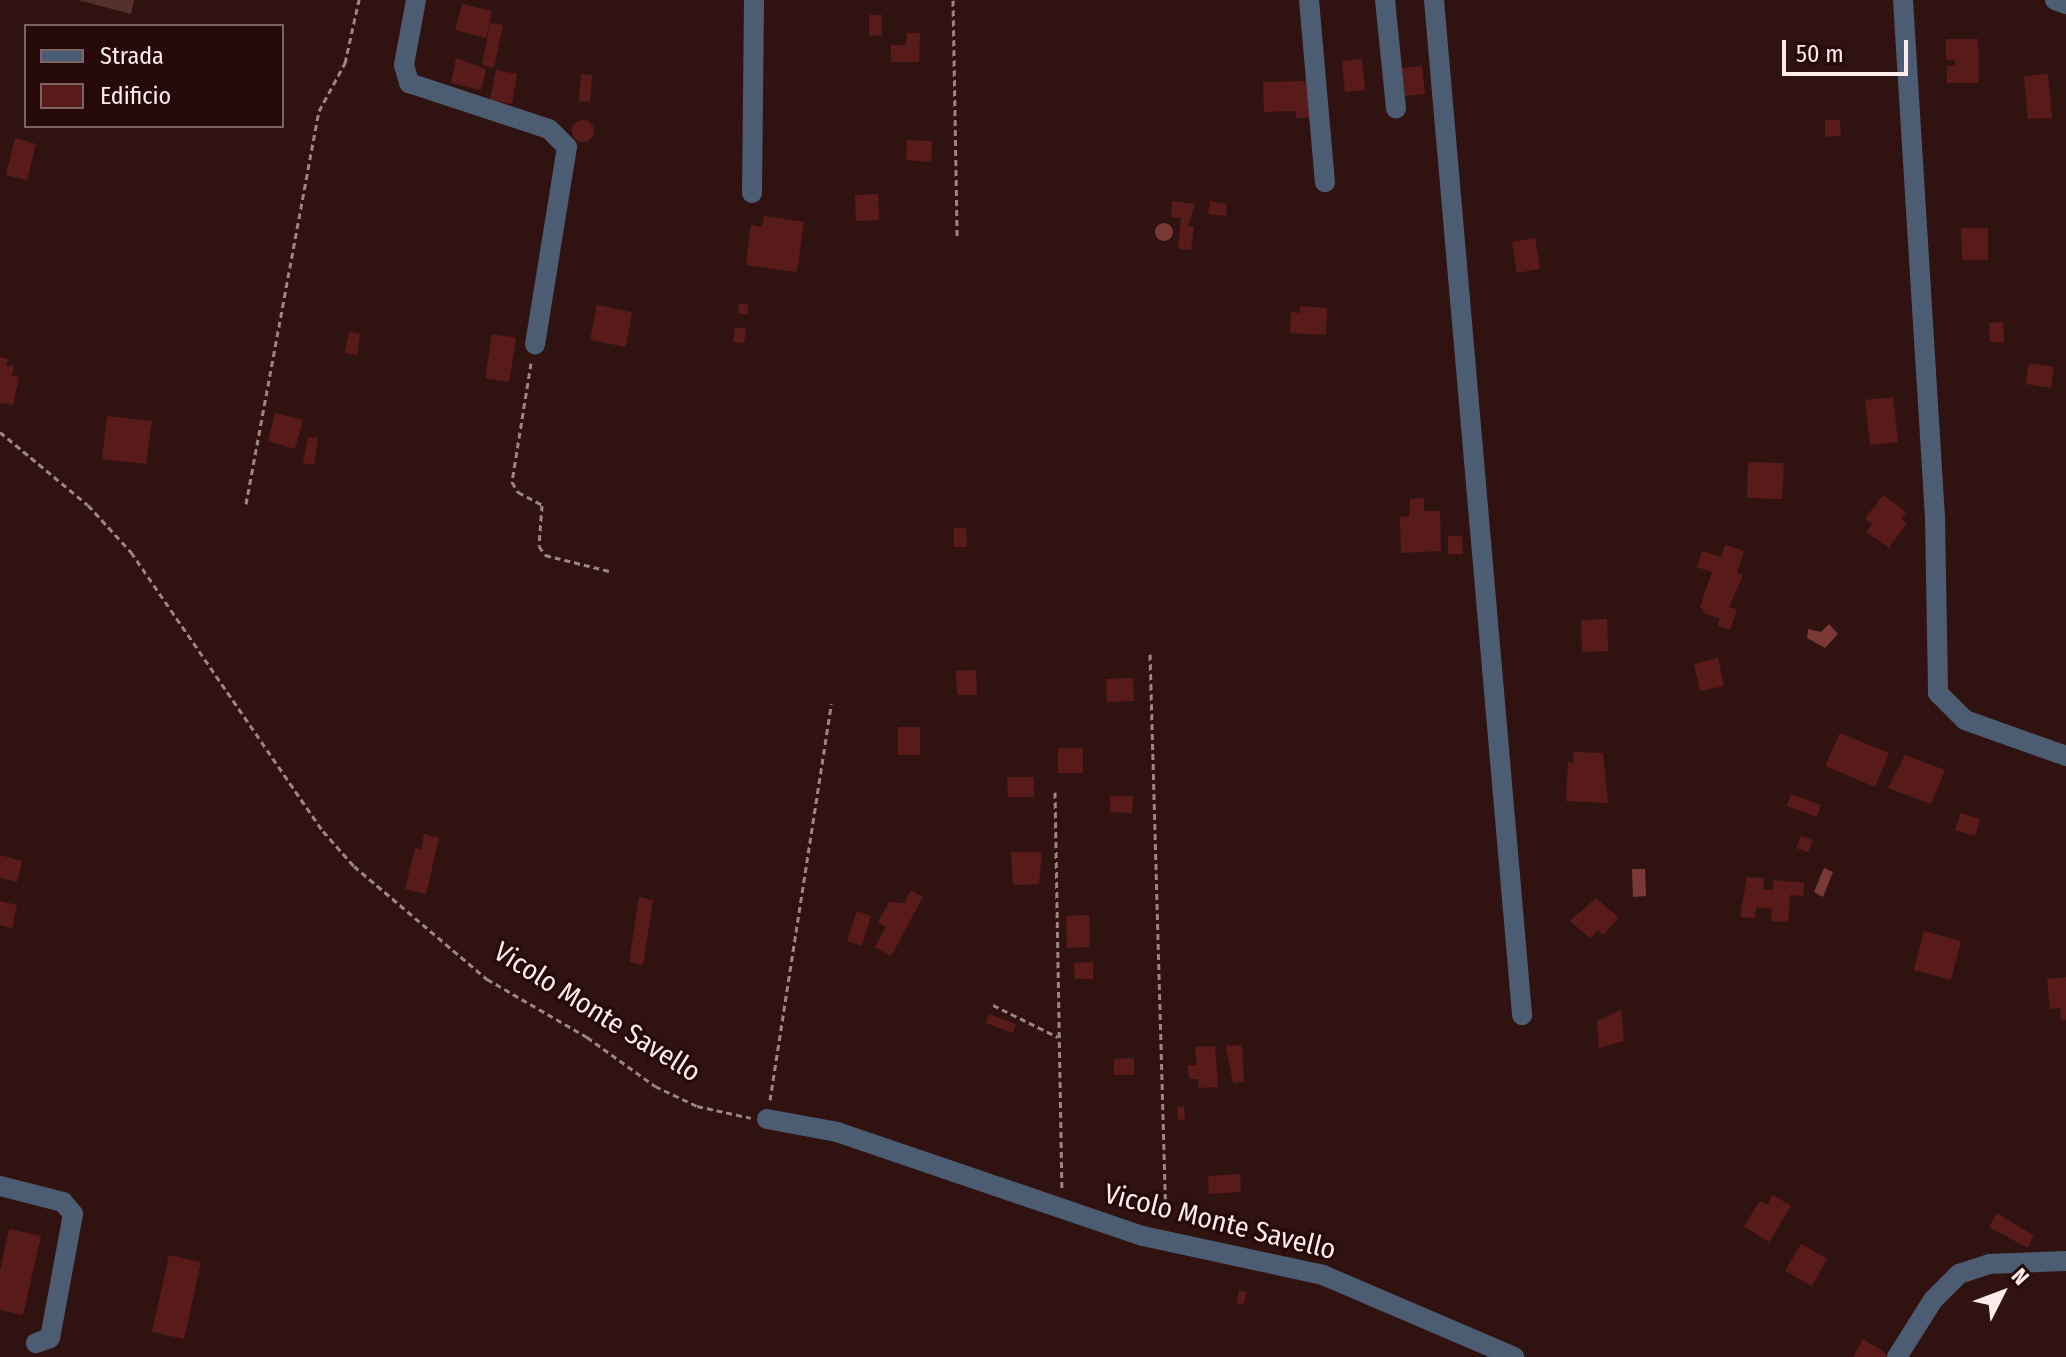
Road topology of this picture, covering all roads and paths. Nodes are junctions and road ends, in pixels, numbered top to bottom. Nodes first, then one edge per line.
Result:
1 (359, 0) edge
2 (416, 0) edge
3 (754, 0) edge
4 (953, 0) edge
5 (1309, 0) edge
6 (1385, 0) edge
7 (1434, 0) edge
8 (1903, 0) edge
9 (2055, 0) edge
10 (2066, 4) edge
11 (1396, 108) dead end
12 (1325, 182) dead end
13 (752, 193) dead end
14 (957, 236) dead end
15 (535, 344) joint
16 (0, 432) edge
17 (246, 504) dead end
18 (609, 571) dead end
19 (1150, 654) dead end
20 (831, 704) dead end
21 (2066, 756) edge
22 (1055, 792) dead end
23 (993, 1005) dead end
24 (1522, 1015) dead end
25 (1059, 1037) junction
26 (767, 1119) junction
27 (0, 1186) edge
28 (1062, 1209) junction
29 (1167, 1242) junction
30 (2066, 1261) edge
31 (36, 1343) dead end
32 (1514, 1357) edge
33 (1897, 1357) edge

1 - 17 path
2 - 15 street
3 - 13 street
4 - 14 path
5 - 12 street
6 - 11 street
7 - 24 street
8 - 21 street
9 - 10 street
15 - 18 path
16 - 26 path, Vicolo Monte Savello
19 - 29 path
20 - 26 path
22 - 25 path
23 - 25 path
25 - 28 path
26 - 28 street, Vicolo Monte Savello
27 - 31 street
28 - 29 street, Vicolo Monte Savello
29 - 32 street, Vicolo Monte Savello
30 - 33 street

